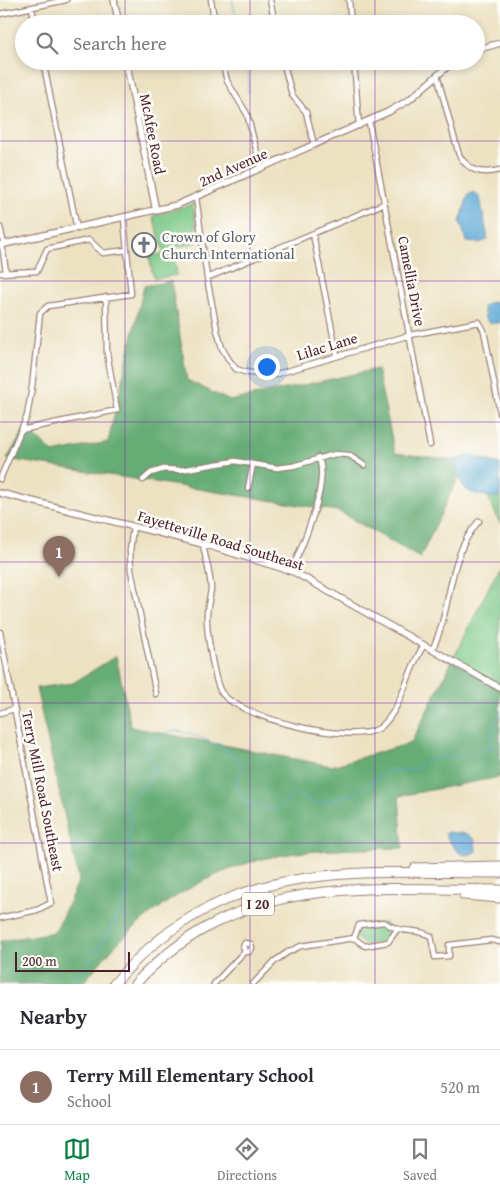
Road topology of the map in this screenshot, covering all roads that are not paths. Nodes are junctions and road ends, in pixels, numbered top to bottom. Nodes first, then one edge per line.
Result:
1 (66, 0) edge
2 (114, 0) edge
3 (211, 0) edge
4 (270, 0) edge
5 (349, 0) edge
6 (32, 8) junction
7 (0, 14) edge
8 (33, 15) edge
9 (117, 15) edge
10 (214, 15) edge
11 (273, 15) edge
12 (350, 15) edge
13 (499, 43) edge
14 (485, 47) edge
15 (500, 50) edge
16 (45, 70) edge
17 (128, 70) edge
18 (224, 70) edge
19 (285, 70) edge
20 (355, 70) edge
21 (443, 70) edge
22 (437, 75) junction
23 (368, 122) junction
24 (359, 126) junction
25 (314, 145) junction
26 (261, 168) junction
27 (500, 170) edge
28 (196, 197) junction
29 (384, 204) junction
30 (156, 211) junction
31 (124, 218) junction
32 (0, 227) edge
33 (77, 229) junction
34 (313, 234) junction
35 (2, 245) edge
36 (127, 250) junction
37 (3, 273) edge
38 (207, 278) junction
39 (106, 297) junction
40 (410, 335) junction
41 (337, 355) junction
42 (500, 413) edge
43 (21, 430) junction
44 (430, 445) dead end
45 (318, 457) junction
46 (253, 464) junction
47 (364, 465) dead end
48 (0, 479) edge
49 (142, 480) dead end
50 (248, 488) dead end
51 (0, 493) edge
52 (479, 521) dead end
53 (133, 526) junction
54 (203, 544) junction
55 (291, 571) junction
56 (0, 632) edge
57 (1, 640) edge
58 (424, 645) junction
59 (432, 650) junction
60 (500, 688) edge
61 (156, 694) dead end
62 (14, 709) junction
63 (0, 713) edge
64 (500, 866) edge
65 (500, 873) edge
66 (340, 874) junction
67 (404, 889) junction
68 (500, 890) edge
69 (500, 898) edge
70 (0, 918) edge
71 (396, 931) junction
72 (354, 938) junction
73 (500, 942) edge
74 (245, 951) dead end
75 (114, 984) edge
76 (135, 984) edge
77 (214, 984) edge
78 (253, 984) edge

1 - 6 street
2 - 9 street
3 - 10 street
4 - 11 street
5 - 12 street
6 - 7 street
6 - 8 street
13 - 14 street
13 - 15 street
16 - 33 street
17 - 30 street, McAfee Road
18 - 26 street
19 - 25 street
20 - 24 street
21 - 22 street, 2nd Avenue
22 - 23 street, 2nd Avenue
22 - 27 street
23 - 24 street, 2nd Avenue
23 - 29 street, Camellia Drive
24 - 25 street, 2nd Avenue
25 - 26 street, 2nd Avenue
26 - 28 street, 2nd Avenue
28 - 30 street, 2nd Avenue
28 - 38 street, Lilac Lane
29 - 34 street
29 - 40 street, Camellia Drive
30 - 31 street, 2nd Avenue
31 - 33 street, 2nd Avenue
31 - 36 street
32 - 35 street
33 - 35 street, 2nd Avenue
34 - 38 street
34 - 41 street
35 - 37 street
36 - 37 street
36 - 39 street
38 - 41 street, Lilac Lane
39 - 43 street
39 - 43 street
40 - 41 street, Lilac Lane
40 - 42 street, Lilac Lane
40 - 44 street, Camellia Drive
43 - 48 street
45 - 46 street
45 - 47 street
45 - 55 street
46 - 49 street
46 - 50 street
51 - 53 street, Fayetteville Road Southeast
52 - 59 street
53 - 54 street, Fayetteville Road Southeast
53 - 61 street
54 - 55 street, Fayetteville Road Southeast
54 - 58 street
55 - 58 street, Fayetteville Road Southeast
56 - 57 street, Terry Mill Road Southeast
57 - 62 street, Terry Mill Road Southeast
58 - 59 street, Fayetteville Road Southeast
59 - 60 street, Fayetteville Road Southeast
62 - 63 street
62 - 70 street, Terry Mill Road Southeast
64 - 66 highway
65 - 66 highway, I 20
66 - 75 highway, I 20
67 - 68 highway, I 20
67 - 69 highway
67 - 76 highway, I 20
71 - 72 street
71 - 72 street
71 - 73 street
72 - 78 street
74 - 77 street

